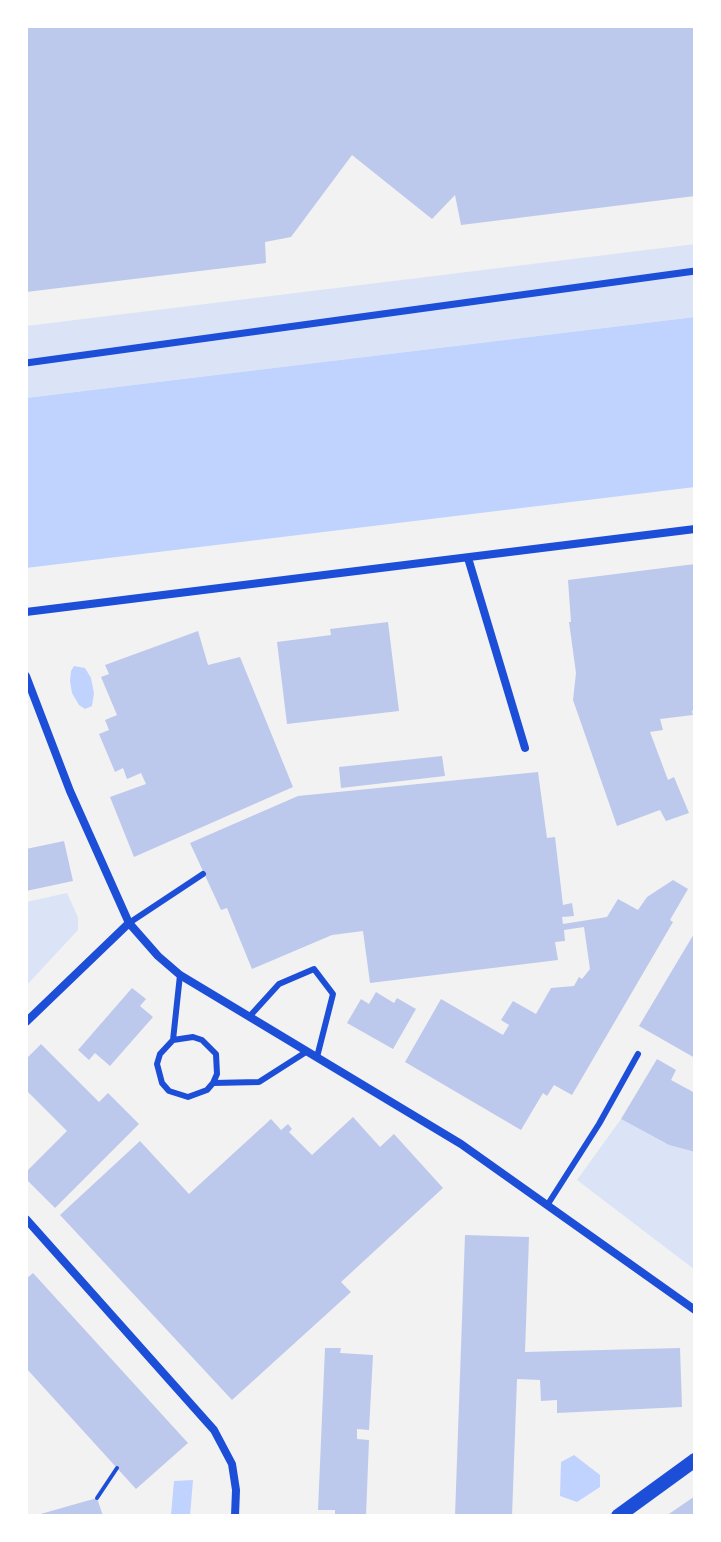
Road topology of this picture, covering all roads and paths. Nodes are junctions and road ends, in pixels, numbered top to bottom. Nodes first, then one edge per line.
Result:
1 (695, 271) edge
2 (26, 363) edge
3 (695, 529) edge
4 (468, 558) junction
5 (26, 612) edge
6 (26, 676) edge
7 (525, 748) dead end
8 (203, 874) dead end
9 (129, 923) junction
10 (180, 975) junction
11 (249, 1017) junction
12 (26, 1022) edge
13 (173, 1040) junction
14 (306, 1052) junction
15 (638, 1054) dead end
16 (317, 1057) junction
17 (213, 1083) junction
18 (548, 1204) junction
19 (26, 1219) edge
20 (695, 1310) edge
21 (695, 1460) edge
22 (117, 1468) dead end
23 (97, 1498) dead end
24 (235, 1516) edge
25 (618, 1516) edge

1 - 2 street
3 - 4 street
4 - 5 street
4 - 7 street
6 - 9 street
8 - 9 lane
9 - 10 street
9 - 12 street
10 - 11 street
10 - 13 lane
11 - 14 street
11 - 16 lane
13 - 17 lane
13 - 17 lane
14 - 16 street
14 - 17 lane
15 - 18 lane
16 - 18 street
18 - 20 street
19 - 24 street
21 - 25 street
22 - 23 path

